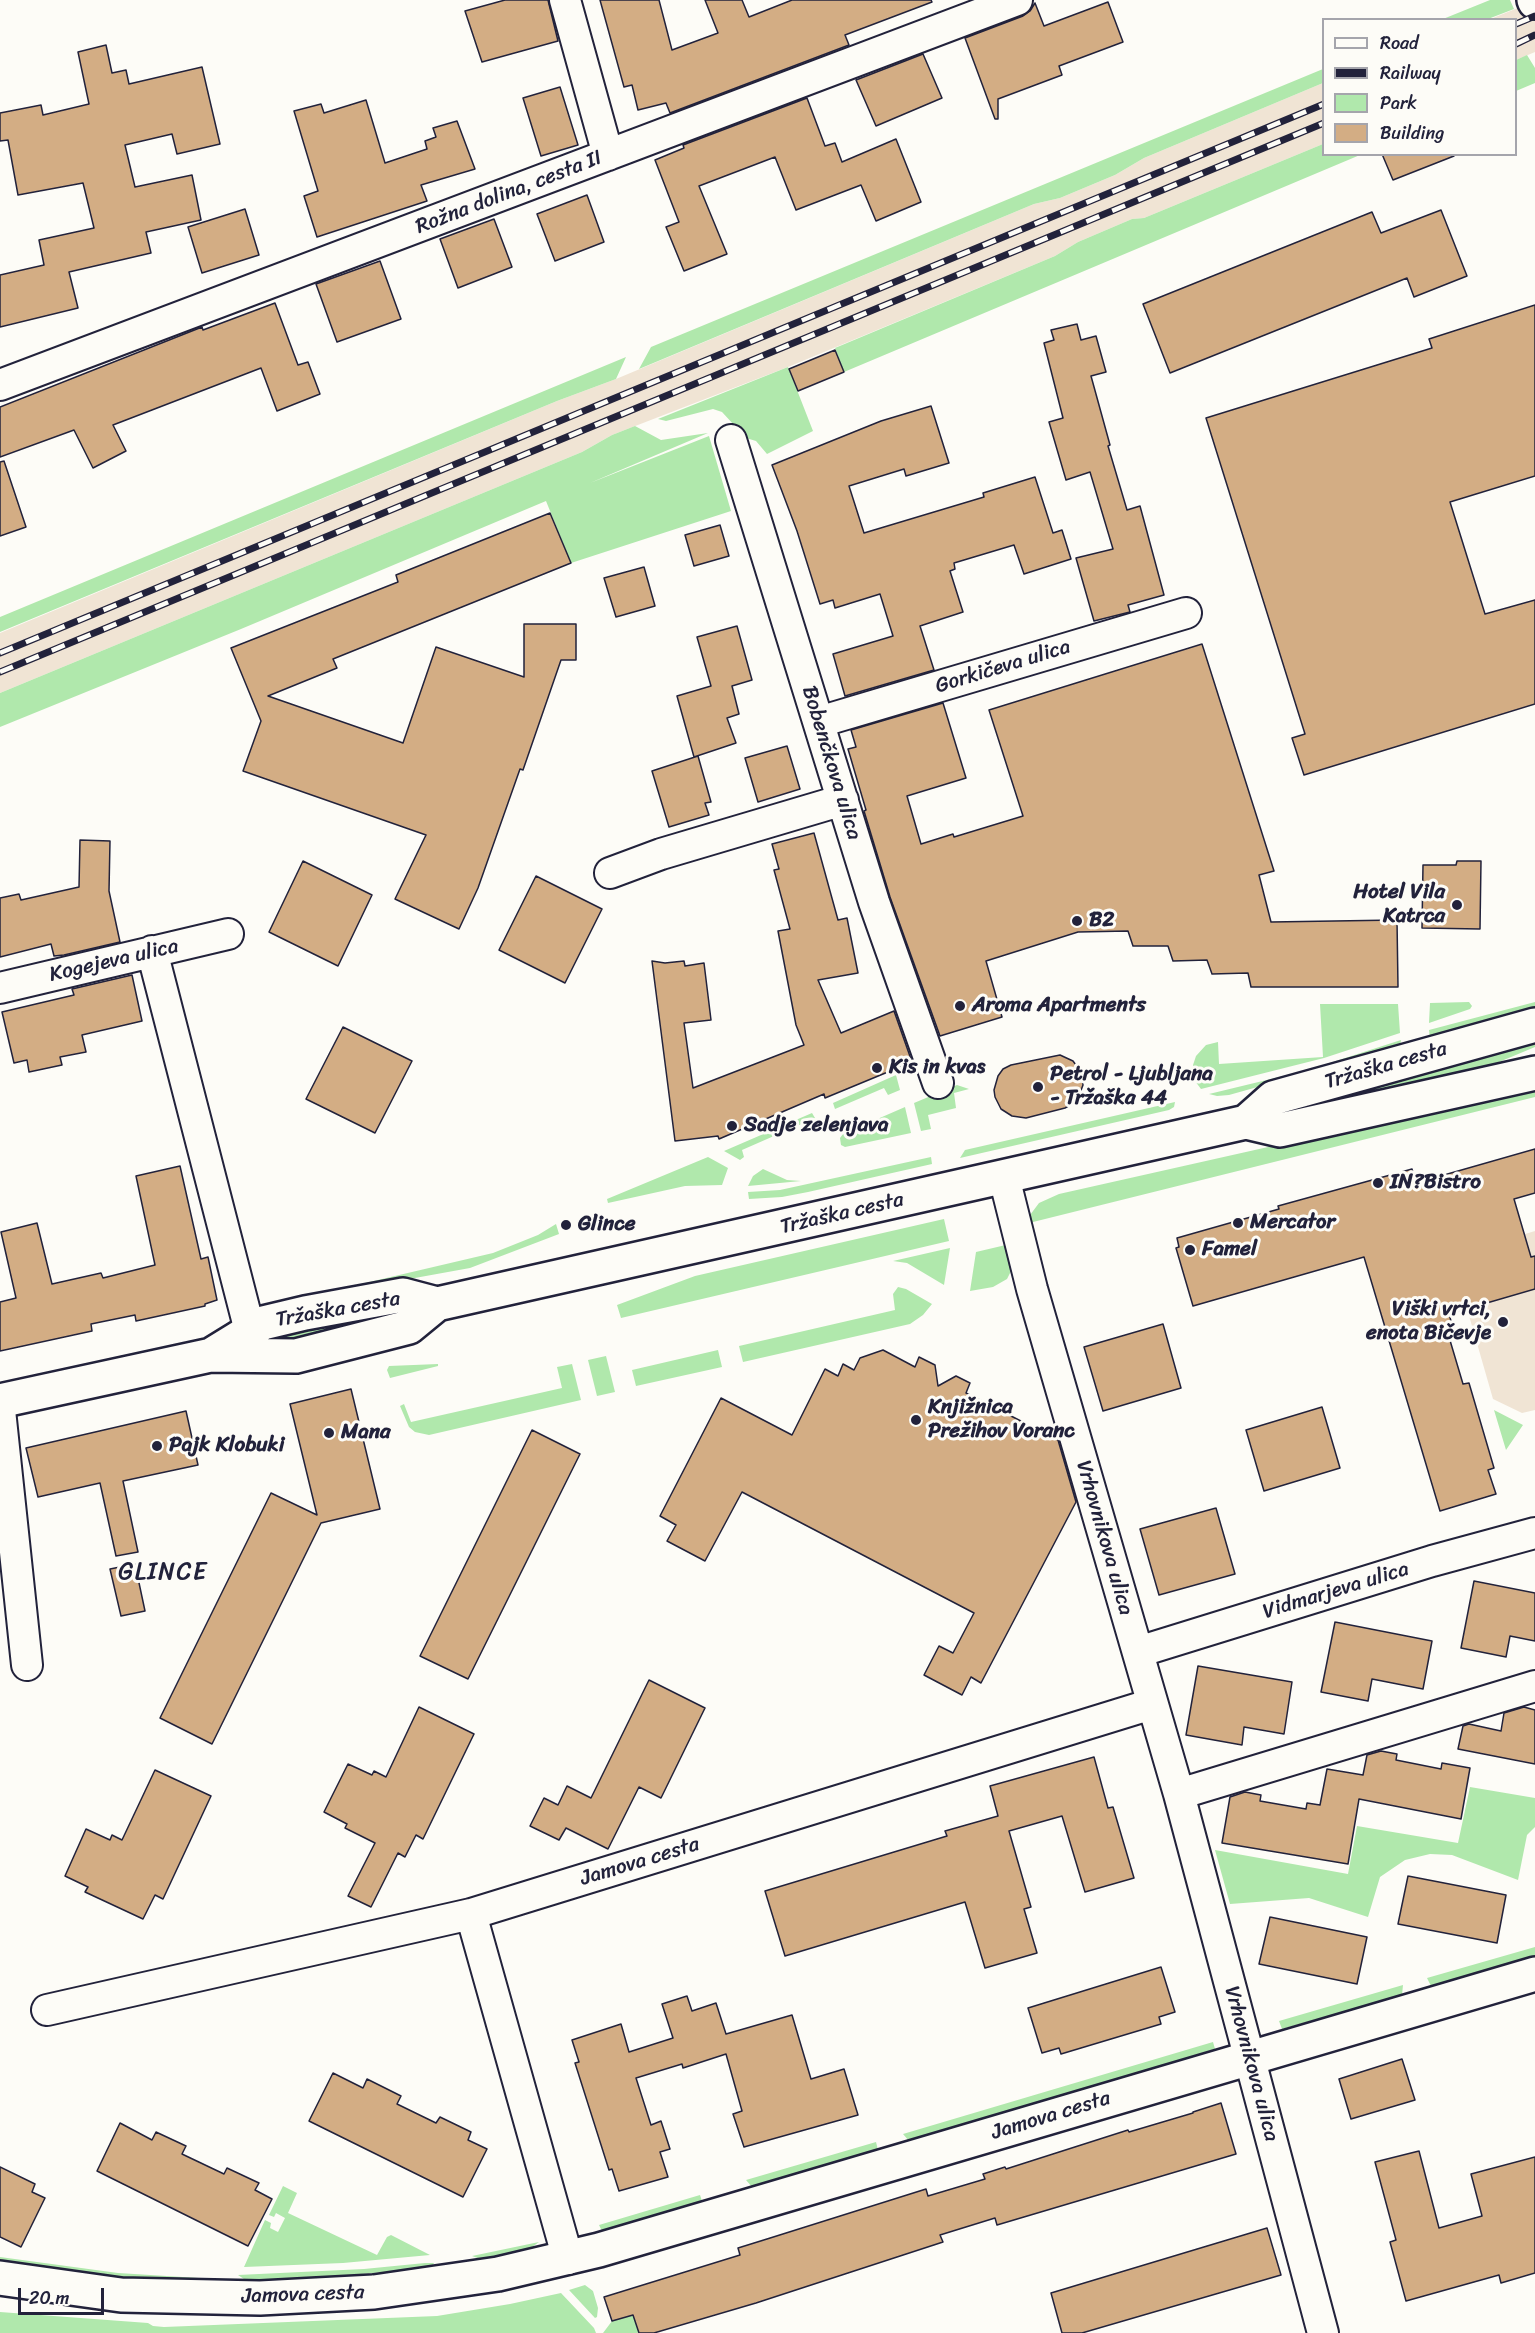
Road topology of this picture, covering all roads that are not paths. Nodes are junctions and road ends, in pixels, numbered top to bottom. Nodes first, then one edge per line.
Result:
1 (565, 0) edge
2 (1017, 0) edge
3 (608, 155) junction
4 (0, 385) edge
5 (731, 440) dead end
6 (1186, 613) dead end
7 (819, 722) junction
8 (843, 800) junction
9 (610, 873) dead end
10 (228, 934) dead end
11 (152, 951) junction
12 (0, 988) edge
13 (1535, 1025) edge
14 (1535, 1073) edge
15 (938, 1083) dead end
16 (1246, 1122) junction
17 (1004, 1177) junction
18 (437, 1304) junction
19 (250, 1331) junction
20 (211, 1355) junction
21 (0, 1401) edge
22 (0, 1410) edge
23 (1535, 1533) edge
24 (1138, 1652) junction
25 (27, 1665) dead end
26 (1535, 1686) edge
27 (1152, 1704) junction
28 (1179, 1794) junction
29 (471, 1914) junction
30 (1535, 1974) edge
31 (48, 2010) dead end
32 (1248, 2057) junction
33 (568, 2259) junction
34 (0, 2278) edge
35 (1323, 2333) edge

1 - 3 street
2 - 3 street, Rožna dolina, cesta II
3 - 4 street, Rožna dolina, cesta II
5 - 7 street, Bobenčkova ulica
6 - 7 street, Gorkičeva ulica
7 - 8 street, Bobenčkova ulica
8 - 9 street
8 - 15 street, Bobenčkova ulica
10 - 11 street, Kogejeva ulica
11 - 12 street, Kogejeva ulica
11 - 19 street
13 - 16 main road, Tržaška cesta
14 - 16 main road, Tržaška cesta
16 - 17 main road, Tržaška cesta
17 - 18 main road, Tržaška cesta
17 - 24 street, Vrhovnikova ulica
18 - 19 main road, Tržaška cesta
18 - 20 main road, Tržaška cesta
19 - 20 main road, Tržaška cesta
20 - 21 main road, Tržaška cesta
22 - 25 street
23 - 24 street, Vidmarjeva ulica
24 - 27 street, Vrhovnikova ulica
26 - 28 street
27 - 28 street, Vrhovnikova ulica
27 - 29 street, Jamova cesta
28 - 32 street, Vrhovnikova ulica
29 - 31 street, Jamova cesta
29 - 33 street
30 - 32 main road, Jamova cesta
32 - 33 main road, Jamova cesta
32 - 35 street, Vrhovnikova ulica
33 - 34 main road, Jamova cesta

